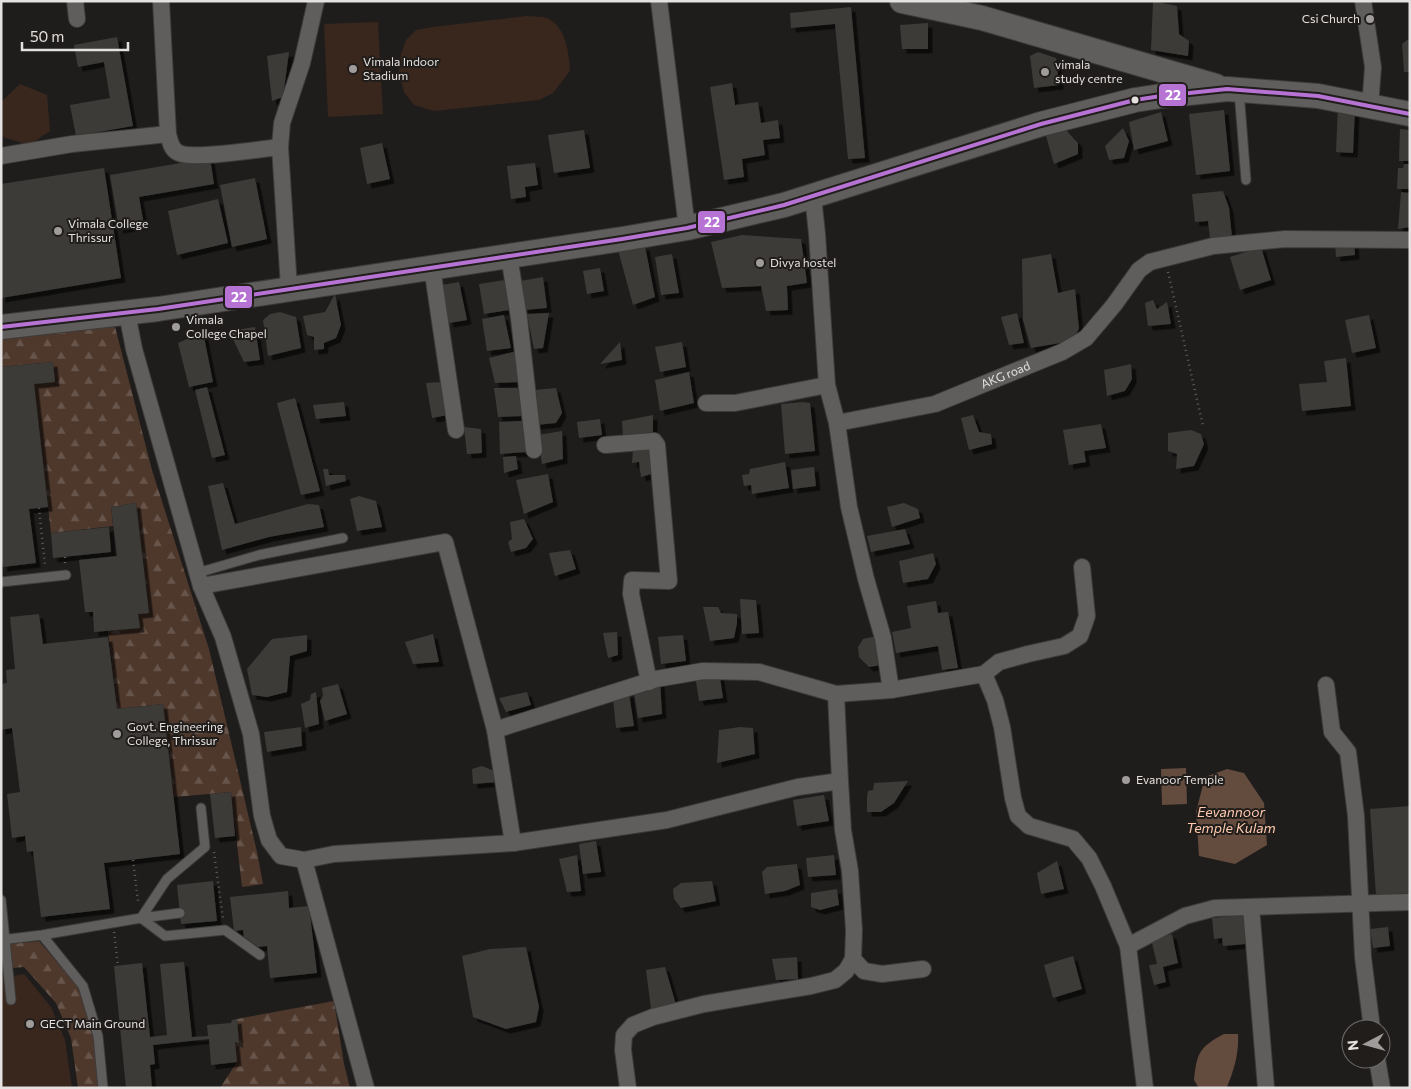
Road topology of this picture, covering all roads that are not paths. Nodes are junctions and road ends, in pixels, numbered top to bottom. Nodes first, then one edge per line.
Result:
1 (75, 1) edge
2 (161, 1) edge
3 (316, 1) edge
4 (658, 1) edge
5 (902, 1) edge
6 (1363, 1) edge
7 (77, 18) dead end
8 (1233, 90) junction
9 (1370, 107) junction
10 (1410, 114) edge
11 (168, 134) junction
12 (280, 147) junction
13 (1, 156) edge
14 (1246, 180) dead end
15 (813, 196) junction
16 (686, 228) junction
17 (1410, 240) edge
18 (509, 256) junction
19 (432, 267) junction
20 (289, 288) junction
21 (127, 313) junction
22 (1, 327) edge
23 (827, 385) junction
24 (706, 403) dead end
25 (837, 422) junction
26 (456, 430) dead end
27 (605, 444) dead end
28 (534, 450) dead end
29 (343, 538) dead end
30 (1082, 567) dead end
31 (66, 575) dead end
32 (199, 580) junction
33 (1, 582) edge
34 (984, 674) junction
35 (649, 682) junction
36 (1326, 685) dead end
37 (891, 690) junction
38 (836, 694) junction
39 (495, 730) junction
40 (840, 781) junction
41 (201, 808) dead end
42 (513, 843) junction
43 (304, 860) junction
44 (1, 900) edge
45 (1410, 902) edge
46 (1359, 904) junction
47 (1251, 907) junction
48 (180, 913) dead end
49 (141, 918) junction
50 (42, 935) junction
51 (3, 940) edge
52 (1128, 946) junction
53 (260, 955) dead end
54 (853, 959) junction
55 (923, 969) dead end
56 (11, 1000) dead end
57 (1371, 1019) edge
58 (1379, 1069) edge
59 (104, 1088) edge
60 (366, 1088) edge
61 (628, 1088) edge
62 (1145, 1088) edge
63 (1266, 1088) edge
64 (1382, 1088) edge

1 - 7 street
2 - 11 street
3 - 12 street
4 - 16 street
5 - 8 main road
6 - 9 street
8 - 9 main road
8 - 14 lane
8 - 15 main road
9 - 10 main road
11 - 12 street
11 - 13 street
12 - 20 street
15 - 16 main road
15 - 23 street
16 - 18 main road
17 - 25 street, AKG road
18 - 19 main road
18 - 28 street
19 - 20 main road
19 - 26 street
20 - 21 main road
21 - 22 main road
21 - 32 street
23 - 24 street
23 - 25 street
25 - 37 street
27 - 35 street
29 - 32 lane
30 - 34 street
31 - 33 lane
32 - 39 street
32 - 43 street
34 - 37 street
34 - 52 street
35 - 38 street
35 - 39 street
36 - 46 street
37 - 38 street
38 - 40 street
39 - 42 street
40 - 42 street
40 - 54 street
41 - 49 lane
42 - 43 street
43 - 60 street
44 - 51 lane
45 - 46 street
46 - 47 street
46 - 57 street
47 - 52 street
47 - 63 street
48 - 49 lane
49 - 50 lane
49 - 53 lane
50 - 51 lane
50 - 59 lane
51 - 56 lane
52 - 62 street
54 - 55 street
54 - 61 street
58 - 64 street

